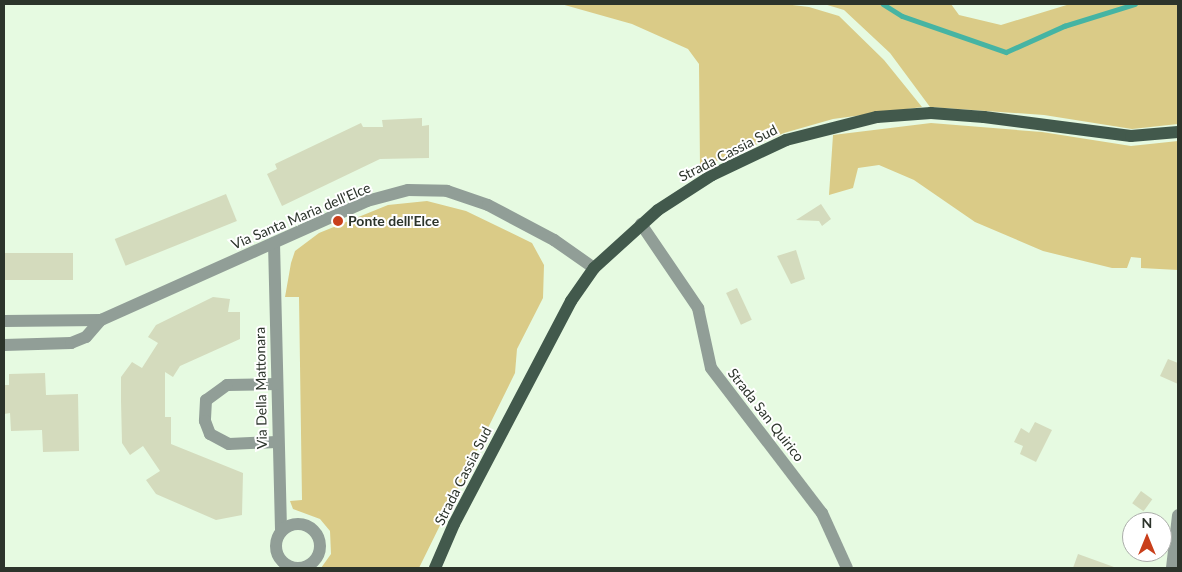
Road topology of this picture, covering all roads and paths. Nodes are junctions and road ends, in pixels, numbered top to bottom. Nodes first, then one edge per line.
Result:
1 (1178, 132) edge
2 (641, 224) junction
3 (274, 243) junction
4 (594, 268) junction
5 (101, 320) junction
6 (4, 321) edge
7 (4, 345) edge
8 (276, 384) junction
9 (277, 442) junction
10 (1178, 515) edge
11 (281, 532) dead end
12 (435, 568) edge
13 (847, 568) edge
14 (1172, 568) edge

1 - 2 main road, Strada Cassia Sud
2 - 4 main road, Strada Cassia Sud
2 - 13 street, Strada San Quirico
3 - 4 street, Via Santa Maria dell'Elce
3 - 5 street, Via Santa Maria dell'Elce
3 - 8 street, Via Della Mattonara
4 - 12 main road, Strada Cassia Sud
5 - 6 street, Via Santa Maria dell'Elce
5 - 7 street, Via Santa Maria dell'Elce
8 - 9 street, Via Della Mattonara
8 - 9 street
9 - 11 street, Via Della Mattonara
10 - 14 street

